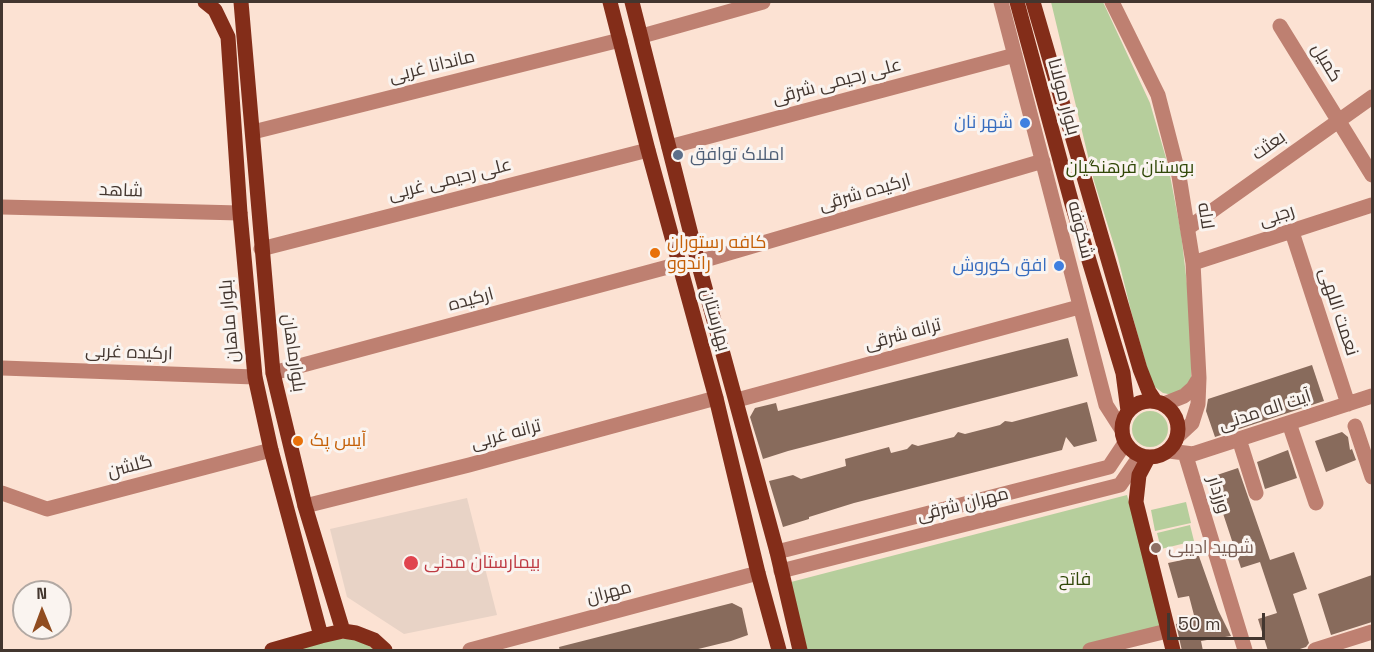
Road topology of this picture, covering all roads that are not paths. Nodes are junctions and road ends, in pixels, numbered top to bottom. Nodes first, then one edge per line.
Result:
1 (205, 2) edge
2 (223, 2) edge
3 (241, 2) edge
4 (610, 2) edge
5 (632, 2) edge
6 (763, 2) edge
7 (1001, 2) edge
8 (1017, 2) edge
9 (1033, 2) edge
10 (1112, 2) edge
11 (221, 21) junction
12 (1280, 26) dead end
13 (642, 36) junction
14 (620, 40) junction
15 (1015, 55) junction
16 (1372, 97) edge
17 (1338, 121) junction
18 (253, 132) junction
19 (669, 147) junction
20 (648, 150) junction
21 (1366, 151) edge
22 (1043, 161) junction
23 (1372, 175) edge
24 (1372, 205) edge
25 (2, 207) edge
26 (240, 213) junction
27 (1188, 228) junction
28 (1292, 232) junction
29 (261, 249) junction
30 (698, 262) junction
31 (1193, 263) junction
32 (679, 264) junction
33 (1079, 307) junction
34 (2, 368) edge
35 (273, 373) junction
36 (255, 377) junction
37 (1199, 378) junction
38 (1372, 396) edge
39 (716, 398) junction
40 (737, 400) junction
41 (1160, 403) junction
42 (1348, 404) junction
43 (1128, 411) junction
44 (1288, 423) junction
45 (1355, 426) dead end
46 (1123, 436) junction
47 (1178, 436) junction
48 (1239, 440) junction
49 (271, 450) junction
50 (1169, 451) junction
51 (1185, 453) junction
52 (1144, 457) junction
53 (1372, 477) edge
54 (2, 493) edge
55 (1256, 493) dead end
56 (1316, 503) dead end
57 (306, 506) junction
58 (777, 552) junction
59 (781, 571) junction
60 (758, 573) junction
61 (1167, 630) junction
62 (343, 631) junction
63 (1372, 632) edge
64 (321, 636) junction
65 (272, 651) edge
66 (385, 651) edge
67 (470, 651) edge
68 (779, 651) edge
69 (800, 651) edge
70 (1090, 651) edge
71 (1173, 651) edge
72 (1245, 651) edge
73 (1315, 651) edge

1 - 11 main road, بلوار ماهان
2 - 11 main road
3 - 18 main road, بلوارماهان
4 - 14 main road, بهارستان
5 - 13 main road, بهارستان
6 - 13 street
7 - 15 street, شکوفه
8 - 43 main road, بلوار مولانا
9 - 41 main road, بلوار مولانا
10 - 27 street, لاله
11 - 26 main road, بلوار ماهان
12 - 17 street, کمیل
13 - 19 main road, بهارستان
14 - 18 street, ماندانا غربی
14 - 20 main road, بهارستان
15 - 19 street, علی رحیمی شرقی
15 - 22 street, شکوفه
16 - 17 street, بعثت
17 - 21 street, کمیل
17 - 27 street, بعثت
18 - 29 main road, بلوارماهان
19 - 30 main road, بهارستان
20 - 29 street, علی رحیمی غربی
20 - 32 main road, بهارستان
21 - 23 street, کمیل
22 - 30 street, ارکیده شرقی
22 - 33 street, شکوفه
24 - 28 street, رجبی
25 - 26 street, شاهد
26 - 36 main road, بلوار ماهان
27 - 31 street, لاله
28 - 31 street, رجبی
28 - 42 street, نعمت اللهی
29 - 35 main road, بلوارماهان
30 - 40 main road, بهارستان
31 - 37 street, لاله
32 - 35 street, ارکیده
32 - 39 main road, بهارستان
33 - 40 street, ترانه شرقی
33 - 46 street, شکوفه
34 - 36 street, ارکیده غربی
35 - 57 main road, بلوارماهان
36 - 49 main road, بلوار ماهان
37 - 41 street
37 - 47 street, لاله
38 - 42 street, آیت اله مدنی
39 - 57 street, ترانه غربی
39 - 60 main road, بهارستان
40 - 58 main road, بهارستان
41 - 43 main road
41 - 47 main road
42 - 44 street, آیت اله مدنی
43 - 46 main road
44 - 48 street, آیت اله مدنی
44 - 56 street
45 - 53 street
46 - 52 main road
46 - 58 street, مهران شرقی
47 - 50 main road
48 - 51 street, آیت اله مدنی
48 - 55 street
49 - 54 street, گلشن
49 - 64 main road, بلوار ماهان
50 - 51 street, آیت اله مدنی
50 - 52 main road
51 - 72 street, ورزدار
52 - 59 street, مهران شرقی
52 - 61 main road
57 - 62 main road, بلوارماهان
58 - 59 main road, بهارستان
59 - 69 main road, بهارستان
60 - 67 street, مهران
60 - 68 main road, بهارستان
61 - 70 street
61 - 71 main road
62 - 64 main road
62 - 66 main road
63 - 73 street
64 - 65 main road

